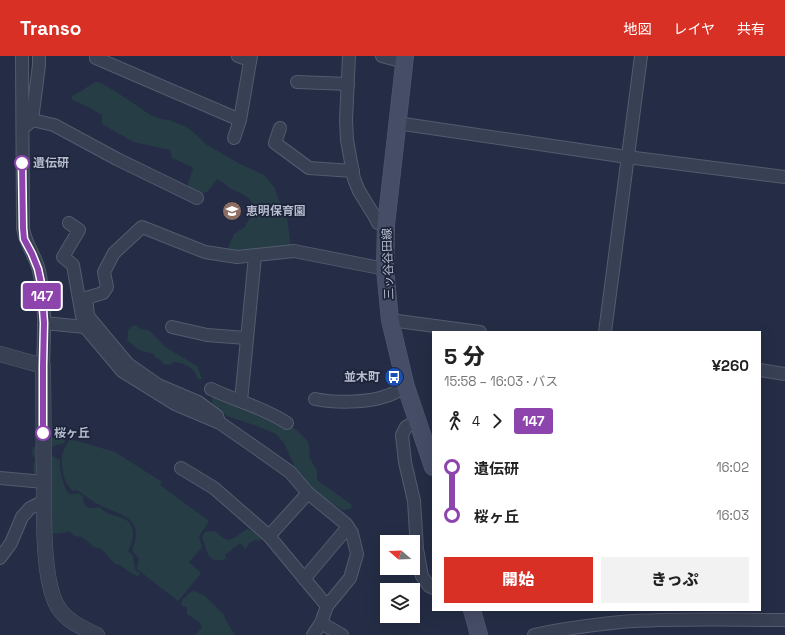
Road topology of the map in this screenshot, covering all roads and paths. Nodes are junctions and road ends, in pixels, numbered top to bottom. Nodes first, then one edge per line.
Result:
1 (22, 56) edge
2 (39, 56) edge
3 (96, 56) edge
4 (238, 56) edge
5 (349, 56) edge
6 (382, 56) edge
7 (641, 56) edge
8 (251, 58) edge
9 (405, 59) edge
10 (297, 82) dead end
11 (348, 84) junction
12 (240, 120) junction
13 (397, 123) junction
14 (27, 124) junction
15 (280, 128) dead end
16 (234, 138) dead end
17 (627, 157) junction
18 (353, 171) junction
19 (785, 177) edge
20 (197, 198) dead end
21 (69, 223) dead end
22 (386, 225) junction
23 (255, 256) junction
24 (386, 269) junction
25 (75, 275) junction
26 (86, 298) junction
27 (390, 320) junction
28 (44, 323) junction
29 (85, 327) junction
30 (172, 327) dead end
31 (472, 331) edge
32 (605, 331) edge
33 (246, 338) junction
34 (0, 354) edge
35 (43, 366) junction
36 (761, 370) edge
37 (785, 374) edge
38 (406, 387) junction
39 (211, 389) dead end
40 (315, 399) dead end
41 (241, 401) junction
42 (417, 421) junction
43 (220, 423) junction
44 (287, 423) dead end
45 (432, 464) edge
46 (181, 468) dead end
47 (0, 478) edge
48 (44, 482) junction
49 (308, 492) junction
50 (44, 501) junction
51 (348, 527) junction
52 (269, 536) junction
53 (0, 558) edge
54 (304, 578) junction
55 (432, 588) edge
56 (327, 606) junction
57 (472, 611) edge
58 (785, 620) edge
59 (321, 623) junction
60 (97, 635) edge
61 (313, 635) edge
62 (342, 635) edge
63 (479, 635) edge
64 (534, 635) edge

1 - 14 street
2 - 14 street
3 - 12 street
4 - 8 street
5 - 11 street
6 - 9 street
7 - 17 street
8 - 12 street
9 - 13 main road, 三ッ谷谷田線
10 - 11 street
11 - 18 street
12 - 16 street
13 - 17 street
13 - 22 main road, 三ッ谷谷田線
14 - 20 street
14 - 28 street
15 - 18 street
17 - 19 street
17 - 32 street
18 - 22 street
21 - 25 street
22 - 24 main road, 三ッ谷谷田線
23 - 24 street
23 - 26 street
23 - 33 street
24 - 27 main road, 三ッ谷谷田線
25 - 26 street
25 - 29 street
26 - 43 street
27 - 31 street
27 - 38 main road, 三ッ谷谷田線
28 - 29 street
28 - 35 street
29 - 43 street
30 - 33 street
33 - 41 street
34 - 35 street
35 - 48 street
36 - 37 street
38 - 40 street
38 - 42 main road, 三ッ谷谷田線
39 - 41 street
41 - 44 street
42 - 45 main road, 三ッ谷谷田線
42 - 55 street
43 - 49 street
46 - 52 street
47 - 48 street
48 - 50 street
49 - 51 street
49 - 52 street
50 - 53 street
50 - 60 street
51 - 54 street
51 - 56 street
52 - 54 street
54 - 56 street
56 - 59 street
57 - 63 main road
58 - 64 street
59 - 61 street
59 - 62 street

